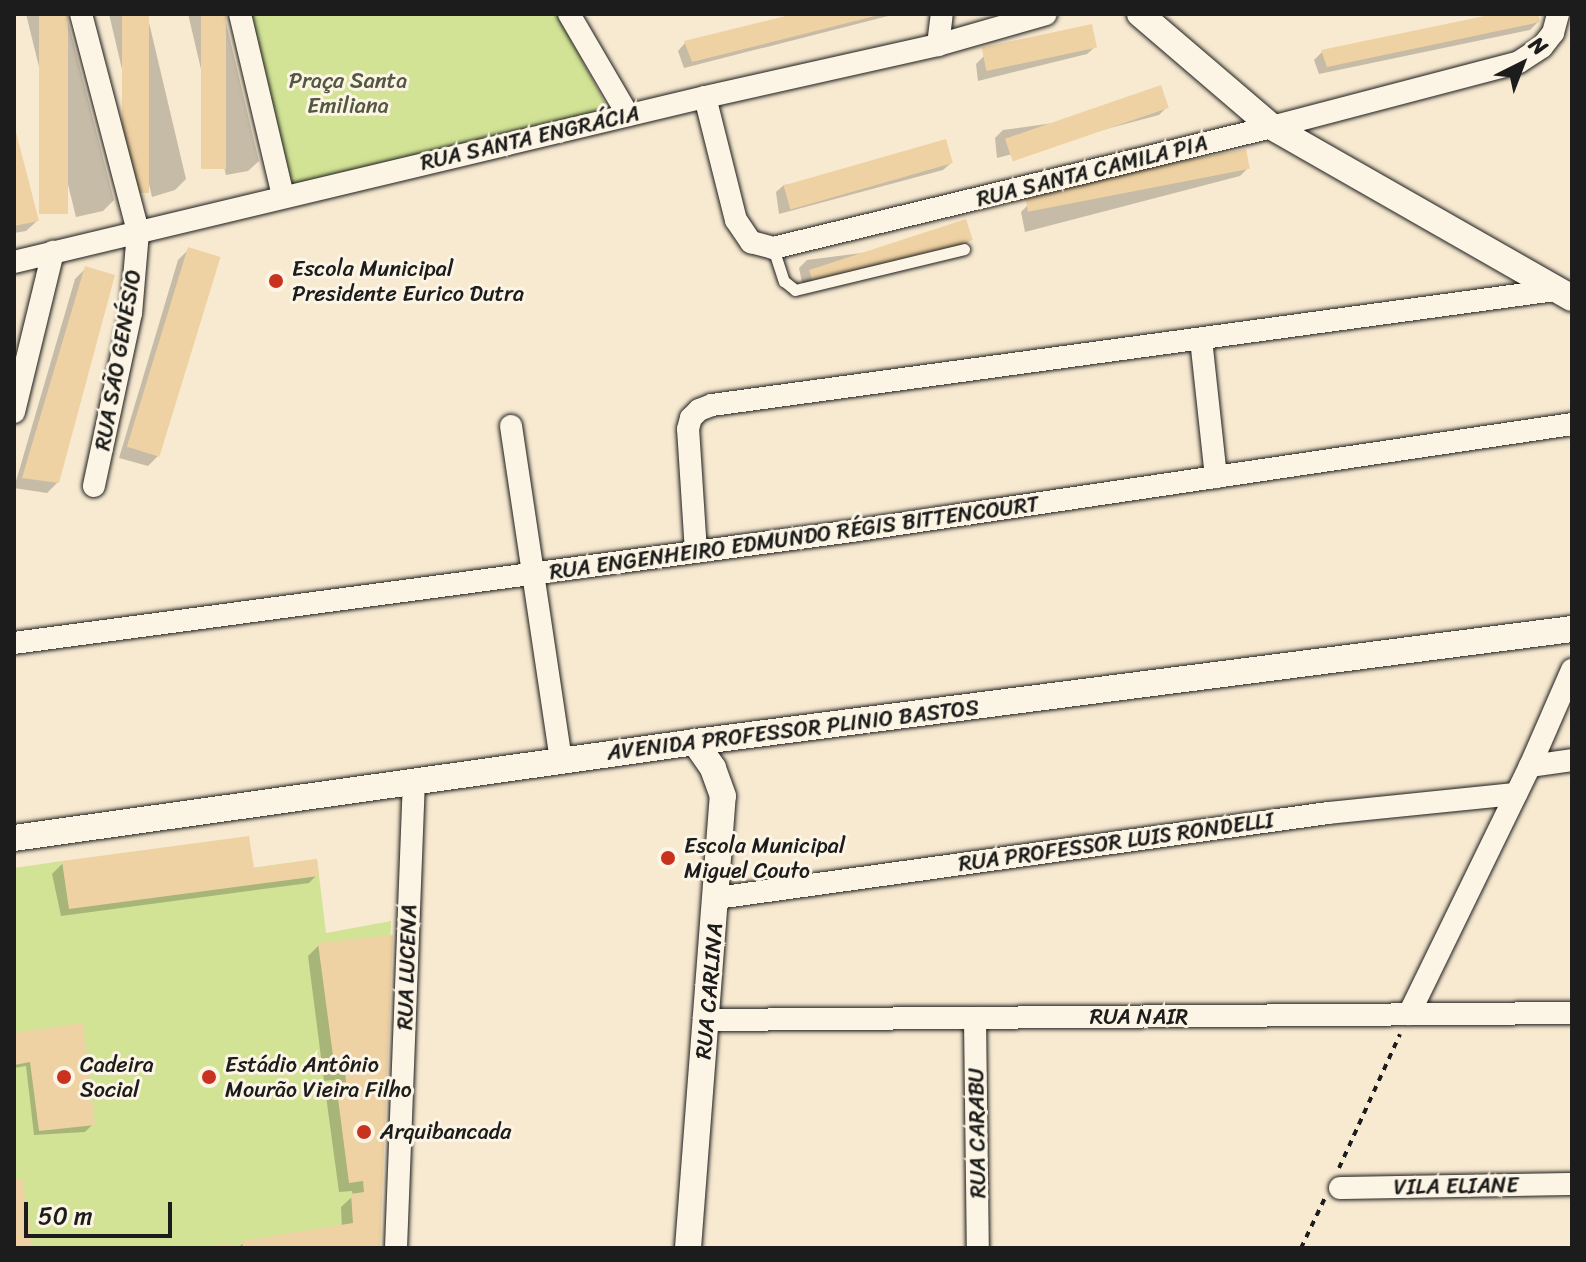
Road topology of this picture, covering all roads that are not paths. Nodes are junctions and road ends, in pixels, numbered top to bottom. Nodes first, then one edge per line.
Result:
1 (81, 14) edge
2 (240, 14) edge
3 (569, 14) edge
4 (942, 14) edge
5 (1046, 14) edge
6 (1140, 14) edge
7 (1558, 14) edge
8 (938, 45) junction
9 (705, 97) junction
10 (628, 115) junction
11 (1272, 127) junction
12 (283, 196) junction
13 (138, 232) junction
14 (773, 248) junction
15 (964, 249) dead end
16 (53, 252) junction
17 (14, 262) edge
18 (1564, 294) edge
19 (1201, 339) junction
20 (14, 412) edge
21 (1572, 424) edge
22 (511, 426) dead end
23 (1216, 477) junction
24 (94, 486) dead end
25 (696, 552) junction
26 (532, 574) junction
27 (1572, 629) edge
28 (14, 643) edge
29 (1572, 670) edge
30 (695, 742) junction
31 (1572, 760) edge
32 (561, 761) junction
33 (1530, 766) junction
34 (414, 783) junction
35 (1516, 794) junction
36 (14, 838) edge
37 (717, 898) junction
38 (1572, 1013) edge
39 (1409, 1014) junction
40 (975, 1018) junction
41 (707, 1020) junction
42 (1335, 1183) road end
43 (1572, 1184) edge
44 (396, 1248) edge
45 (688, 1248) edge
46 (978, 1248) edge

1 - 13 street, RUA SÃO GENÉSIO
2 - 12 street
3 - 10 street
4 - 8 street
5 - 8 street, RUA SANTA ENGRÁCIA
6 - 11 street
7 - 11 street, RUA SANTA CAMILA PIA
8 - 9 street, RUA SANTA ENGRÁCIA
9 - 10 street, RUA SANTA ENGRÁCIA
9 - 14 street
10 - 12 street, RUA SANTA ENGRÁCIA
11 - 14 street, RUA SANTA CAMILA PIA
11 - 18 street
12 - 13 street, RUA SANTA ENGRÁCIA
13 - 16 street, RUA SANTA ENGRÁCIA
13 - 24 street, RUA SÃO GENÉSIO
14 - 15 lane
16 - 17 street, RUA SANTA ENGRÁCIA
16 - 20 street
18 - 19 street
19 - 23 street
19 - 25 street
21 - 23 street, RUA ENGENHEIRO EDMUNDO RÉGIS BITTENCOURT
22 - 26 street
23 - 25 street, RUA ENGENHEIRO EDMUNDO RÉGIS BITTENCOURT
25 - 26 street, RUA ENGENHEIRO EDMUNDO RÉGIS BITTENCOURT
26 - 28 street, RUA ENGENHEIRO EDMUNDO RÉGIS BITTENCOURT
26 - 32 street
27 - 30 street, AVENIDA PROFESSOR PLINIO BASTOS
29 - 33 street
30 - 32 street, AVENIDA PROFESSOR PLINIO BASTOS
30 - 37 street, RUA CARLINA
31 - 33 street
32 - 34 street, AVENIDA PROFESSOR PLINIO BASTOS
33 - 35 street
34 - 36 street, AVENIDA PROFESSOR PLINIO BASTOS
34 - 44 street, RUA LUCENA
35 - 37 street, RUA PROFESSOR LUIS RONDELLI
35 - 39 street
37 - 41 street, RUA CARLINA
38 - 39 street, RUA NAIR
39 - 40 street, RUA NAIR
40 - 41 street, RUA NAIR
40 - 46 street, RUA CARABU
41 - 45 street, RUA CARLINA
42 - 43 street, VILA ELIANE

